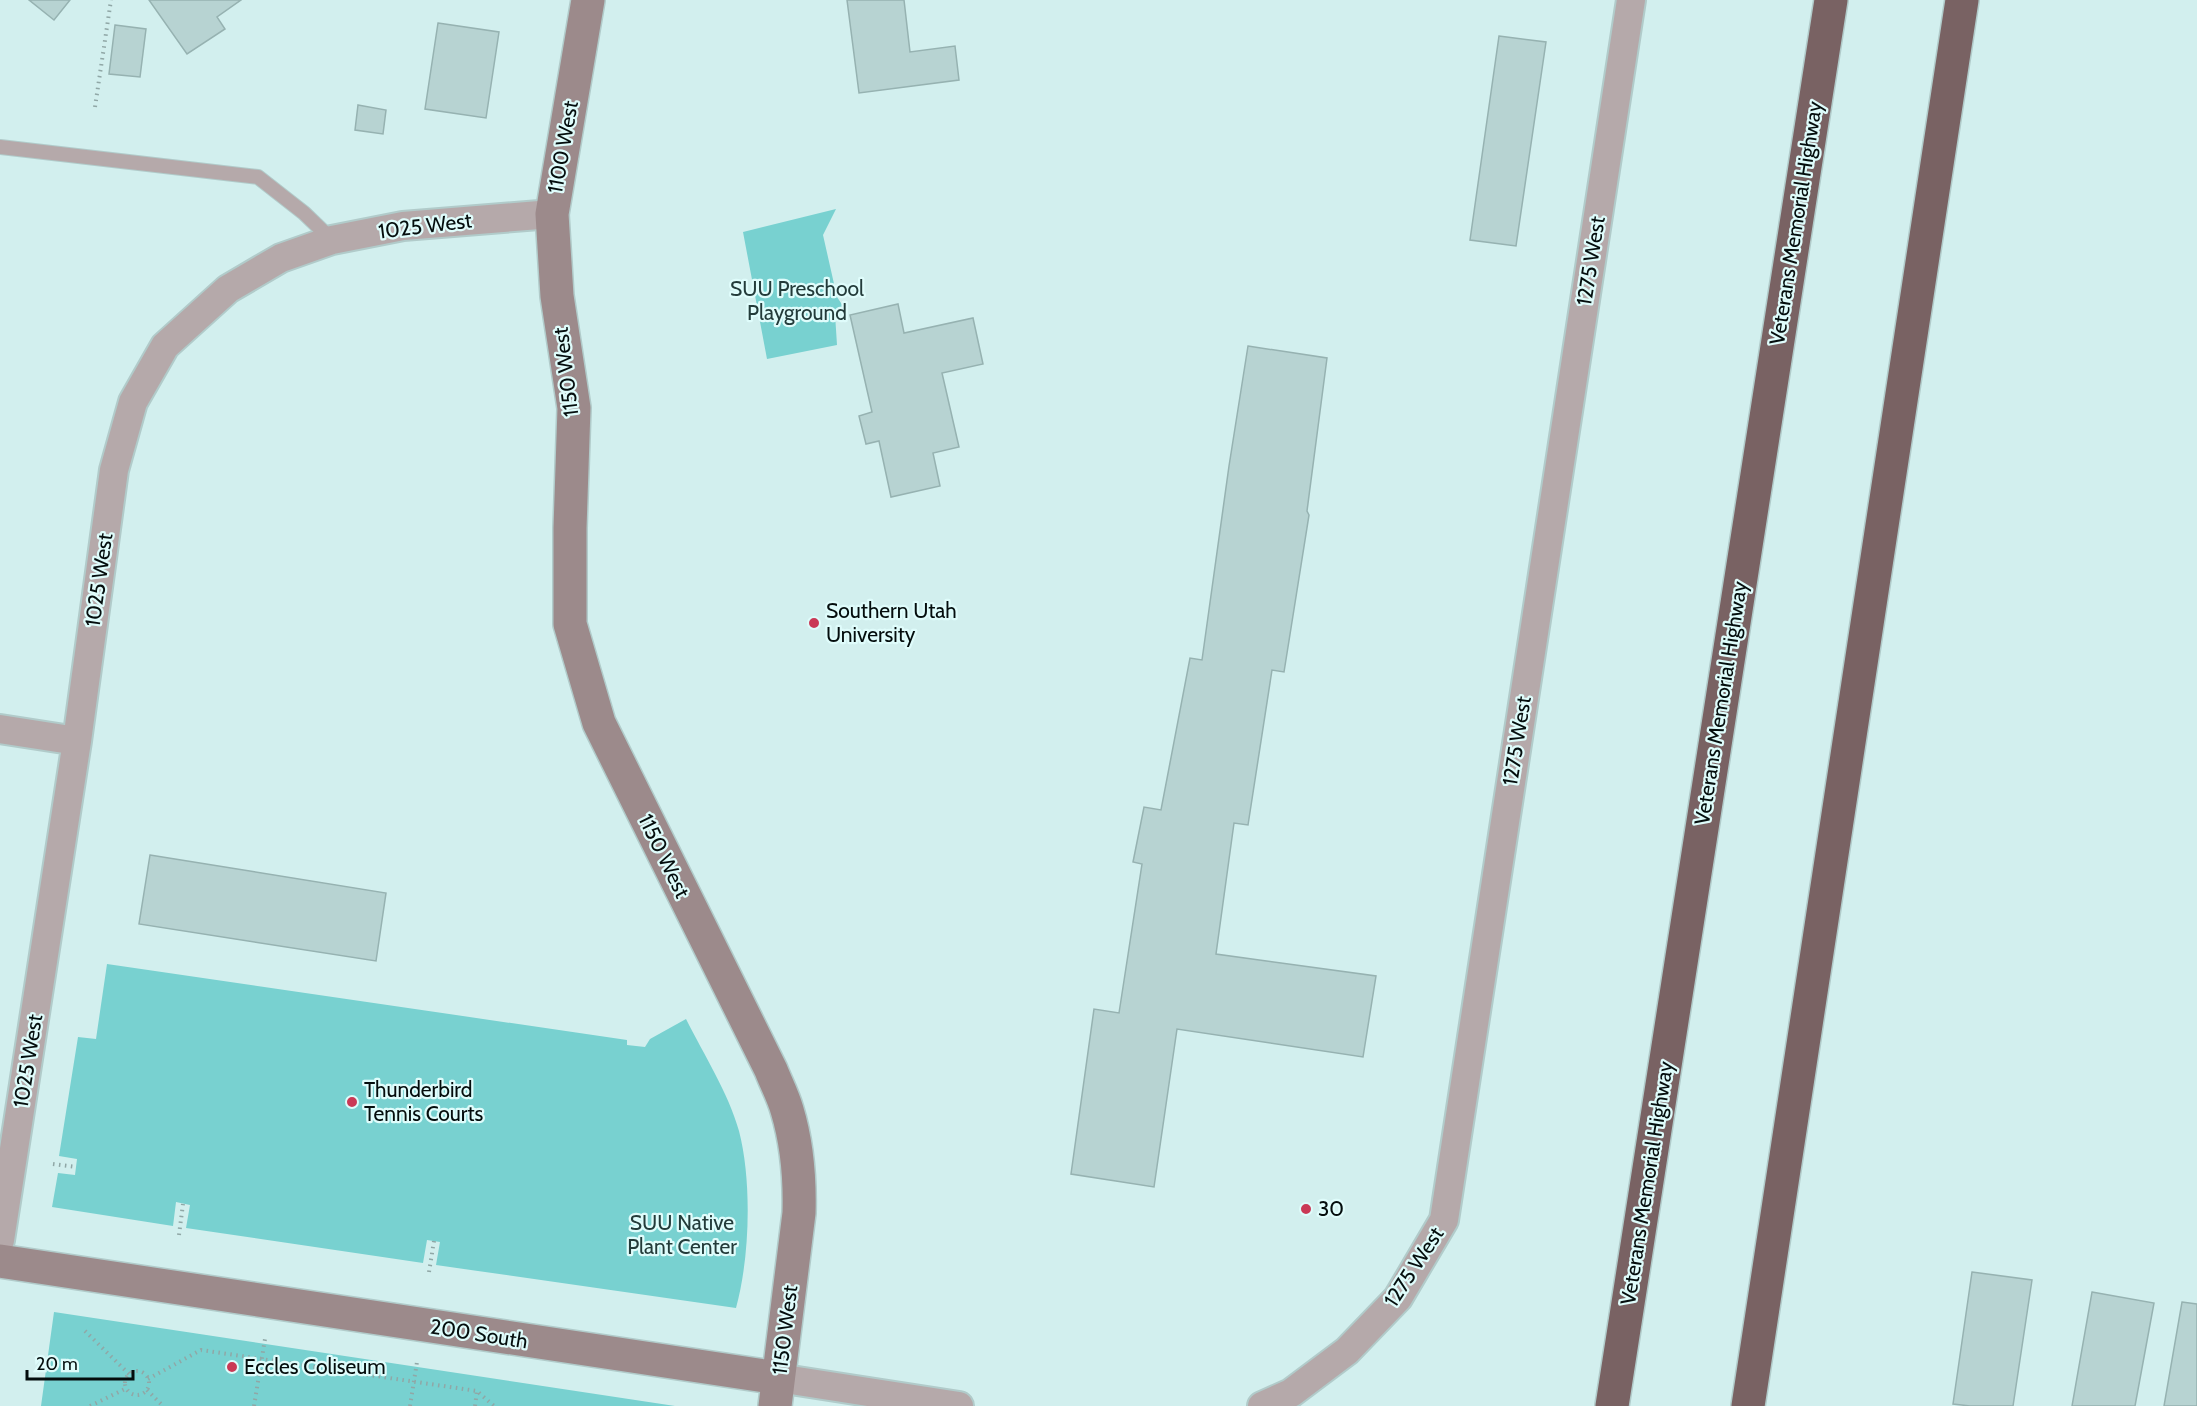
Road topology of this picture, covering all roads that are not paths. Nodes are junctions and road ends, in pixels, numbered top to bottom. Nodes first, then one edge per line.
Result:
1 (588, 0) edge
2 (1631, 0) edge
3 (1831, 0) edge
4 (1962, 0) edge
5 (0, 147) edge
6 (552, 214) junction
7 (332, 240) junction
8 (556, 296) joint
9 (0, 729) edge
10 (77, 741) junction
11 (0, 1240) edge
12 (0, 1261) edge
13 (777, 1392) edge
14 (959, 1406) edge
15 (1262, 1406) edge
16 (1612, 1406) edge
17 (1748, 1406) edge

1 - 6 street, 1100 West
2 - 15 street, 1275 West
3 - 16 highway, Veterans Memorial Highway
4 - 17 highway
5 - 7 lane
6 - 7 street, 1025 West
6 - 8 street, 1100 West
7 - 10 street, 1025 West
8 - 13 street, 1150 West
9 - 10 street
10 - 11 street, 1025 West
12 - 13 street, 200 South
13 - 14 street, 200 South

